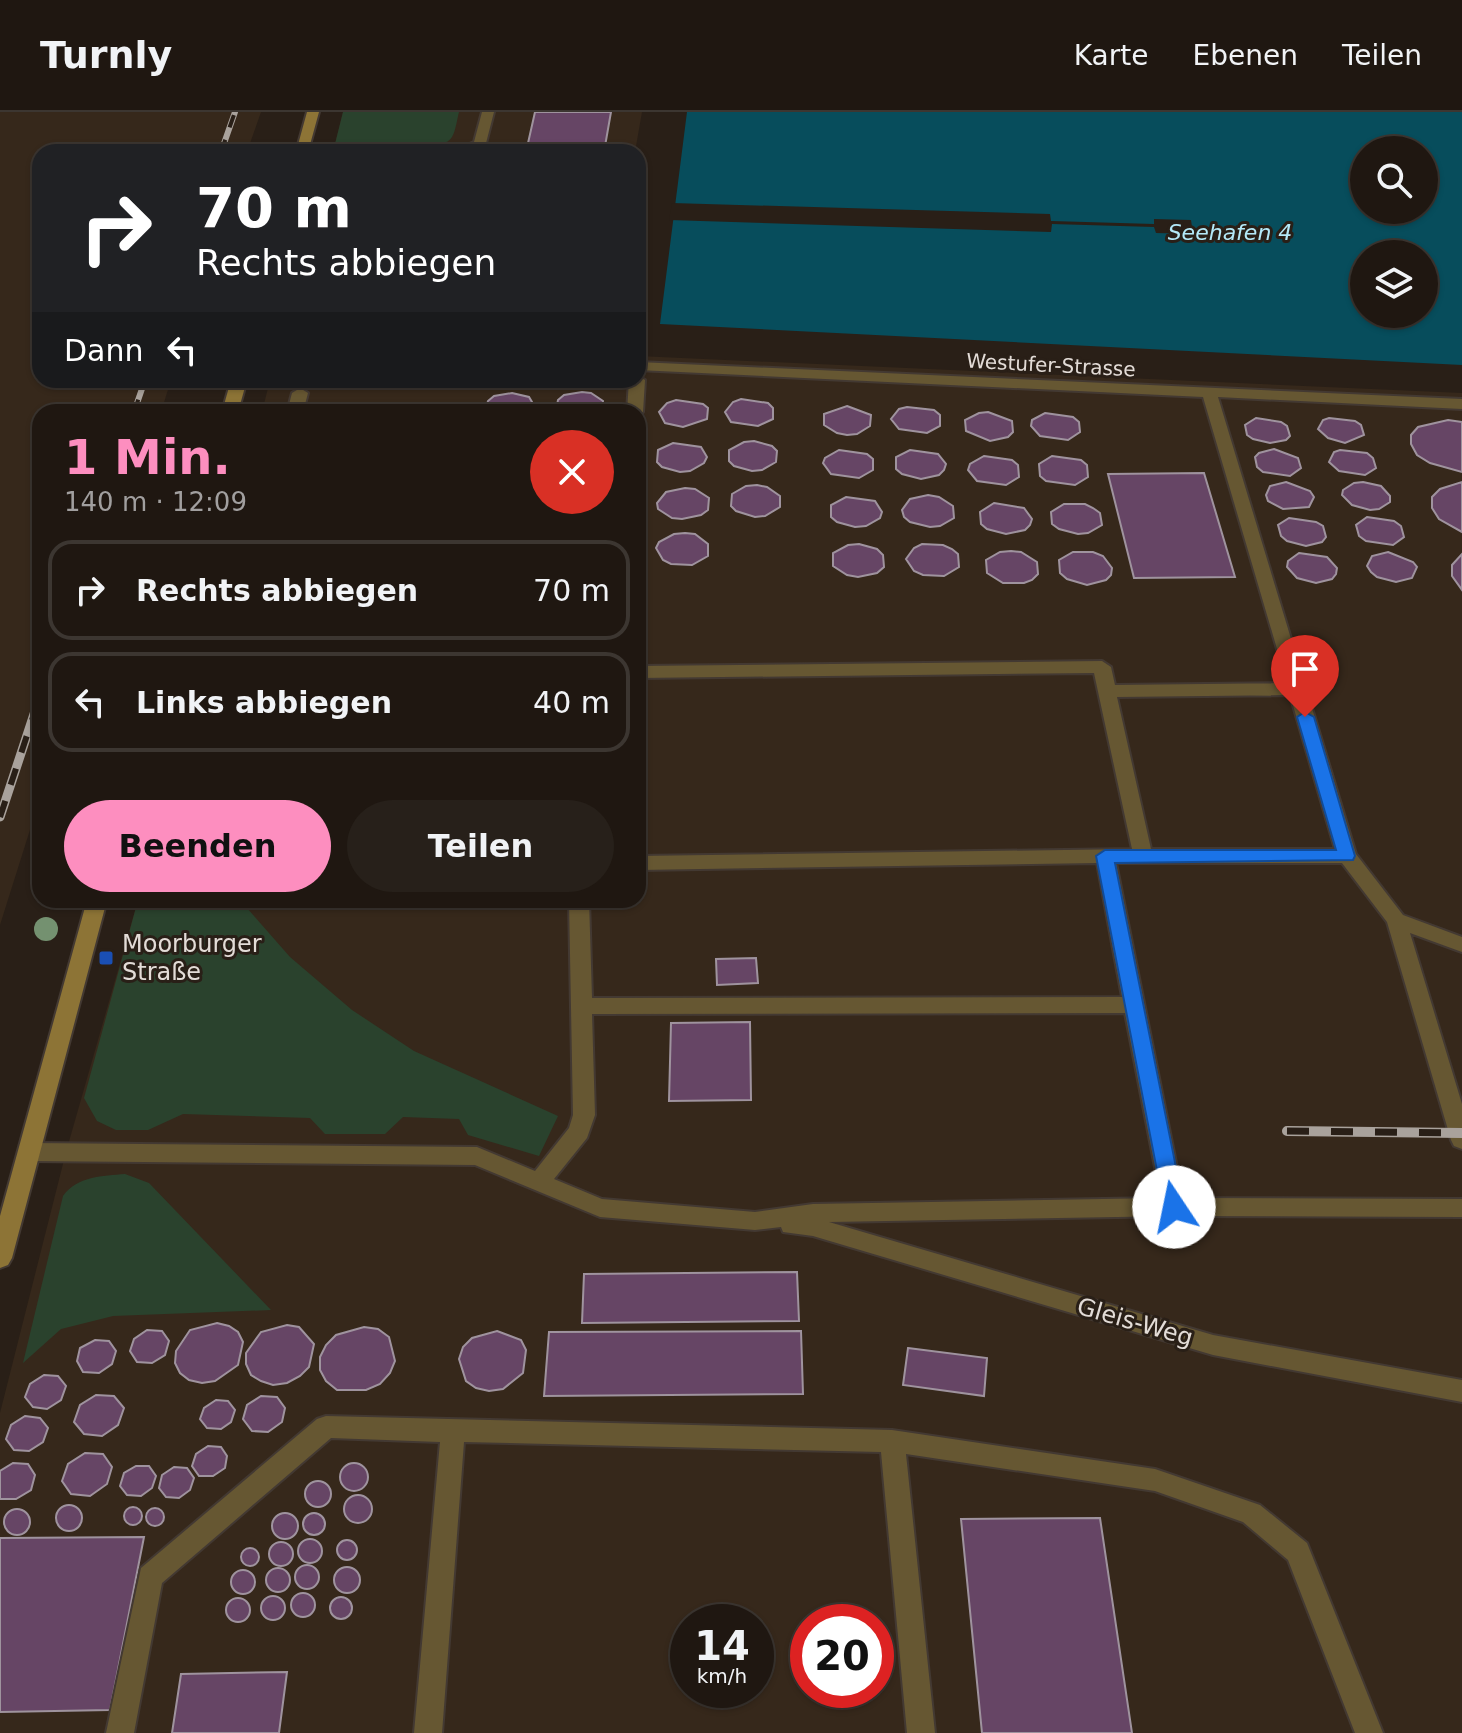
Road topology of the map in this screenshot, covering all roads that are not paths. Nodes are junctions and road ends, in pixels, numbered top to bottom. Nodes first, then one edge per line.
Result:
1 (313, 112) edge
2 (488, 112) edge
3 (304, 144) edge
4 (480, 144) edge
5 (646, 367) edge
6 (1209, 392) junction
7 (300, 393) dead end
8 (297, 404) edge
9 (1462, 404) edge
10 (646, 672) edge
11 (1297, 689) junction
12 (1108, 691) junction
13 (1105, 856) junction
14 (1143, 856) junction
15 (1347, 856) junction
16 (646, 863) edge
17 (95, 908) edge
18 (579, 908) edge
19 (1396, 920) junction
20 (1460, 942) edge
21 (1134, 1005) junction
22 (582, 1006) junction
23 (1462, 1140) edge
24 (29, 1152) junction
25 (538, 1183) junction
26 (1174, 1207) junction
27 (1462, 1208) edge
28 (755, 1221) junction
29 (0, 1258) edge
30 (1462, 1391) edge
31 (453, 1431) junction
32 (892, 1441) junction
33 (120, 1733) edge
34 (428, 1733) edge
35 (921, 1733) edge
36 (1369, 1733) edge

1 - 3 main road
2 - 4 lane
5 - 6 lane, Westufer-Strasse
6 - 9 lane, Westufer-Strasse
6 - 11 lane
7 - 8 lane
10 - 12 lane
11 - 12 lane
11 - 15 lane
12 - 14 lane
13 - 14 lane
13 - 16 lane
13 - 21 lane
14 - 15 lane
15 - 19 lane
17 - 24 main road
18 - 22 lane
19 - 20 lane
19 - 23 lane
21 - 22 lane
21 - 26 lane
22 - 25 lane
24 - 25 lane
24 - 29 main road
25 - 28 lane
26 - 27 lane
26 - 28 lane
28 - 30 lane, Gleis-Weg
31 - 32 lane
31 - 33 lane
31 - 34 lane
32 - 35 lane
32 - 36 lane

